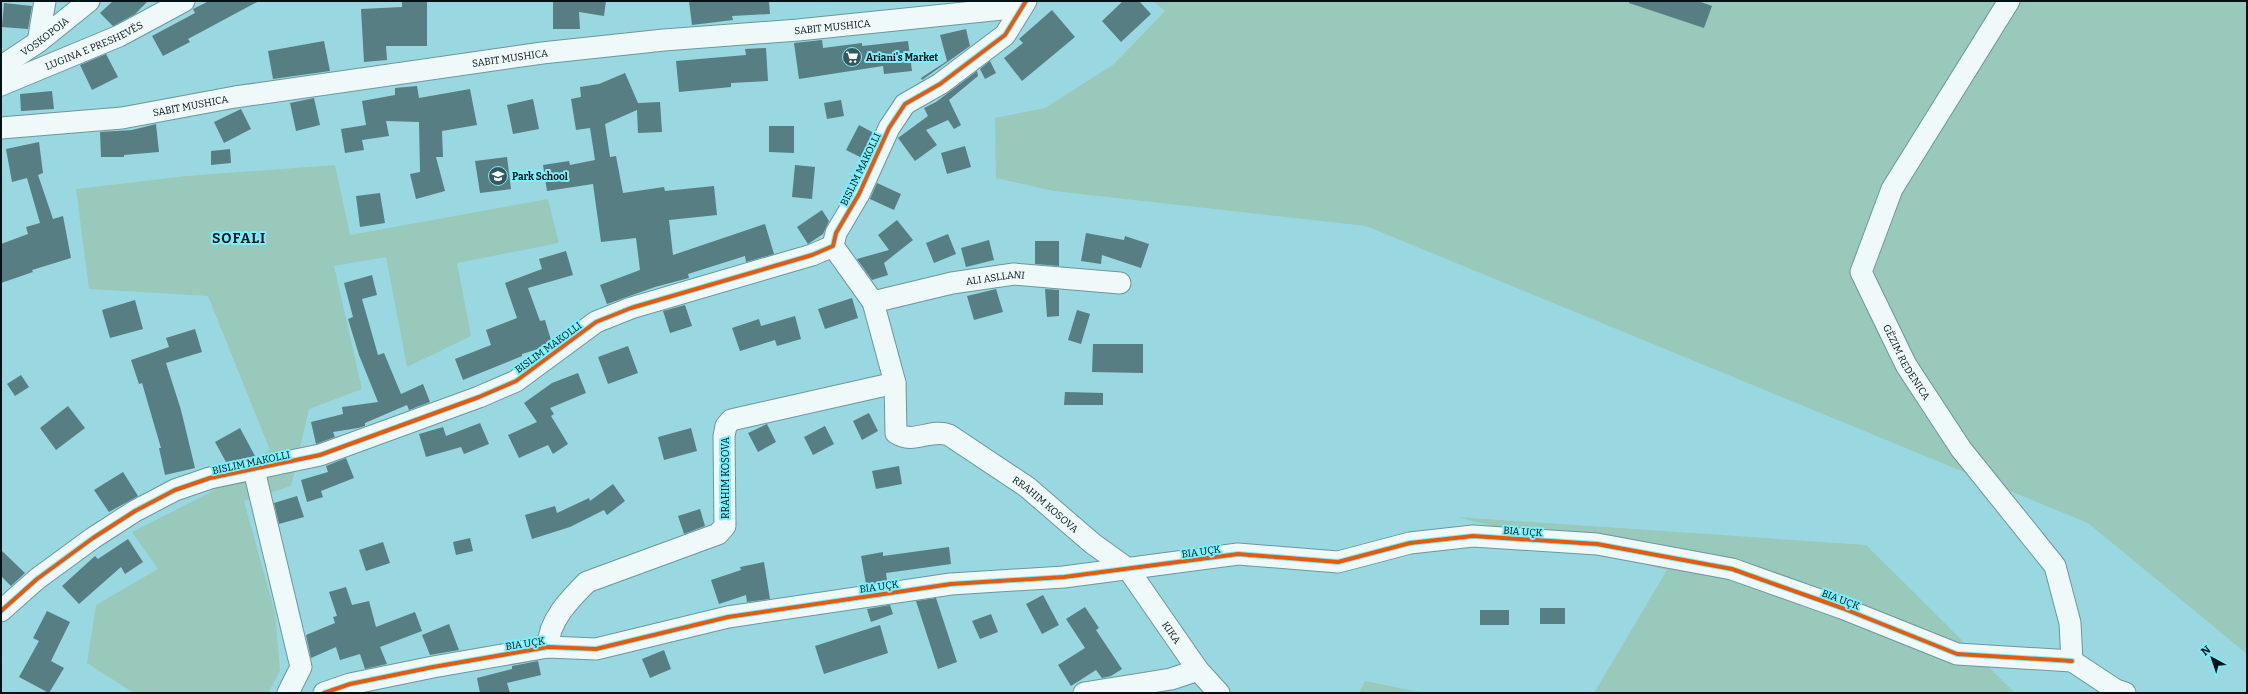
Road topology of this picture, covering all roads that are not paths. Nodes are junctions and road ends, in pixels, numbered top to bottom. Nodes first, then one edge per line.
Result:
1 (45, 1) edge
2 (89, 1) edge
3 (184, 1) edge
4 (2009, 1) edge
5 (1024, 4) edge
6 (38, 42) junction
7 (1, 72) edge
8 (1, 85) edge
9 (1, 128) edge
10 (833, 246) junction
11 (1120, 283) dead end
12 (873, 302) junction
13 (895, 384) junction
14 (254, 470) junction
15 (1128, 569) junction
16 (1, 611) edge
17 (548, 647) junction
18 (2072, 661) junction
19 (1198, 670) junction
20 (288, 693) edge
21 (324, 693) edge
22 (1084, 693) edge
23 (1220, 693) edge
24 (2125, 693) edge

1 - 6 street
2 - 6 street, VOSKOPOJA
3 - 8 street, LUGINA E PRESHEVËS
4 - 18 street, GËZIM REDENICA
5 - 9 street, SABIT MUSHICA
5 - 10 street, BISLIM MAKOLLI
6 - 7 street, VOSKOPOJA
10 - 12 street, RRAHIM KOSOVA
10 - 14 street, BISLIM MAKOLLI
11 - 12 street, ALI ASLLANI
12 - 13 street, RRAHIM KOSOVA
13 - 15 street, RRAHIM KOSOVA
13 - 17 street, RRAHIM KOSOVA
14 - 16 street, BISLIM MAKOLLI
14 - 20 street
15 - 17 street, BIA UÇK
15 - 18 street, BIA UÇK
15 - 19 street, KIKA
17 - 21 street, BIA UÇK
18 - 24 street
19 - 22 street
19 - 23 street, KIKA

